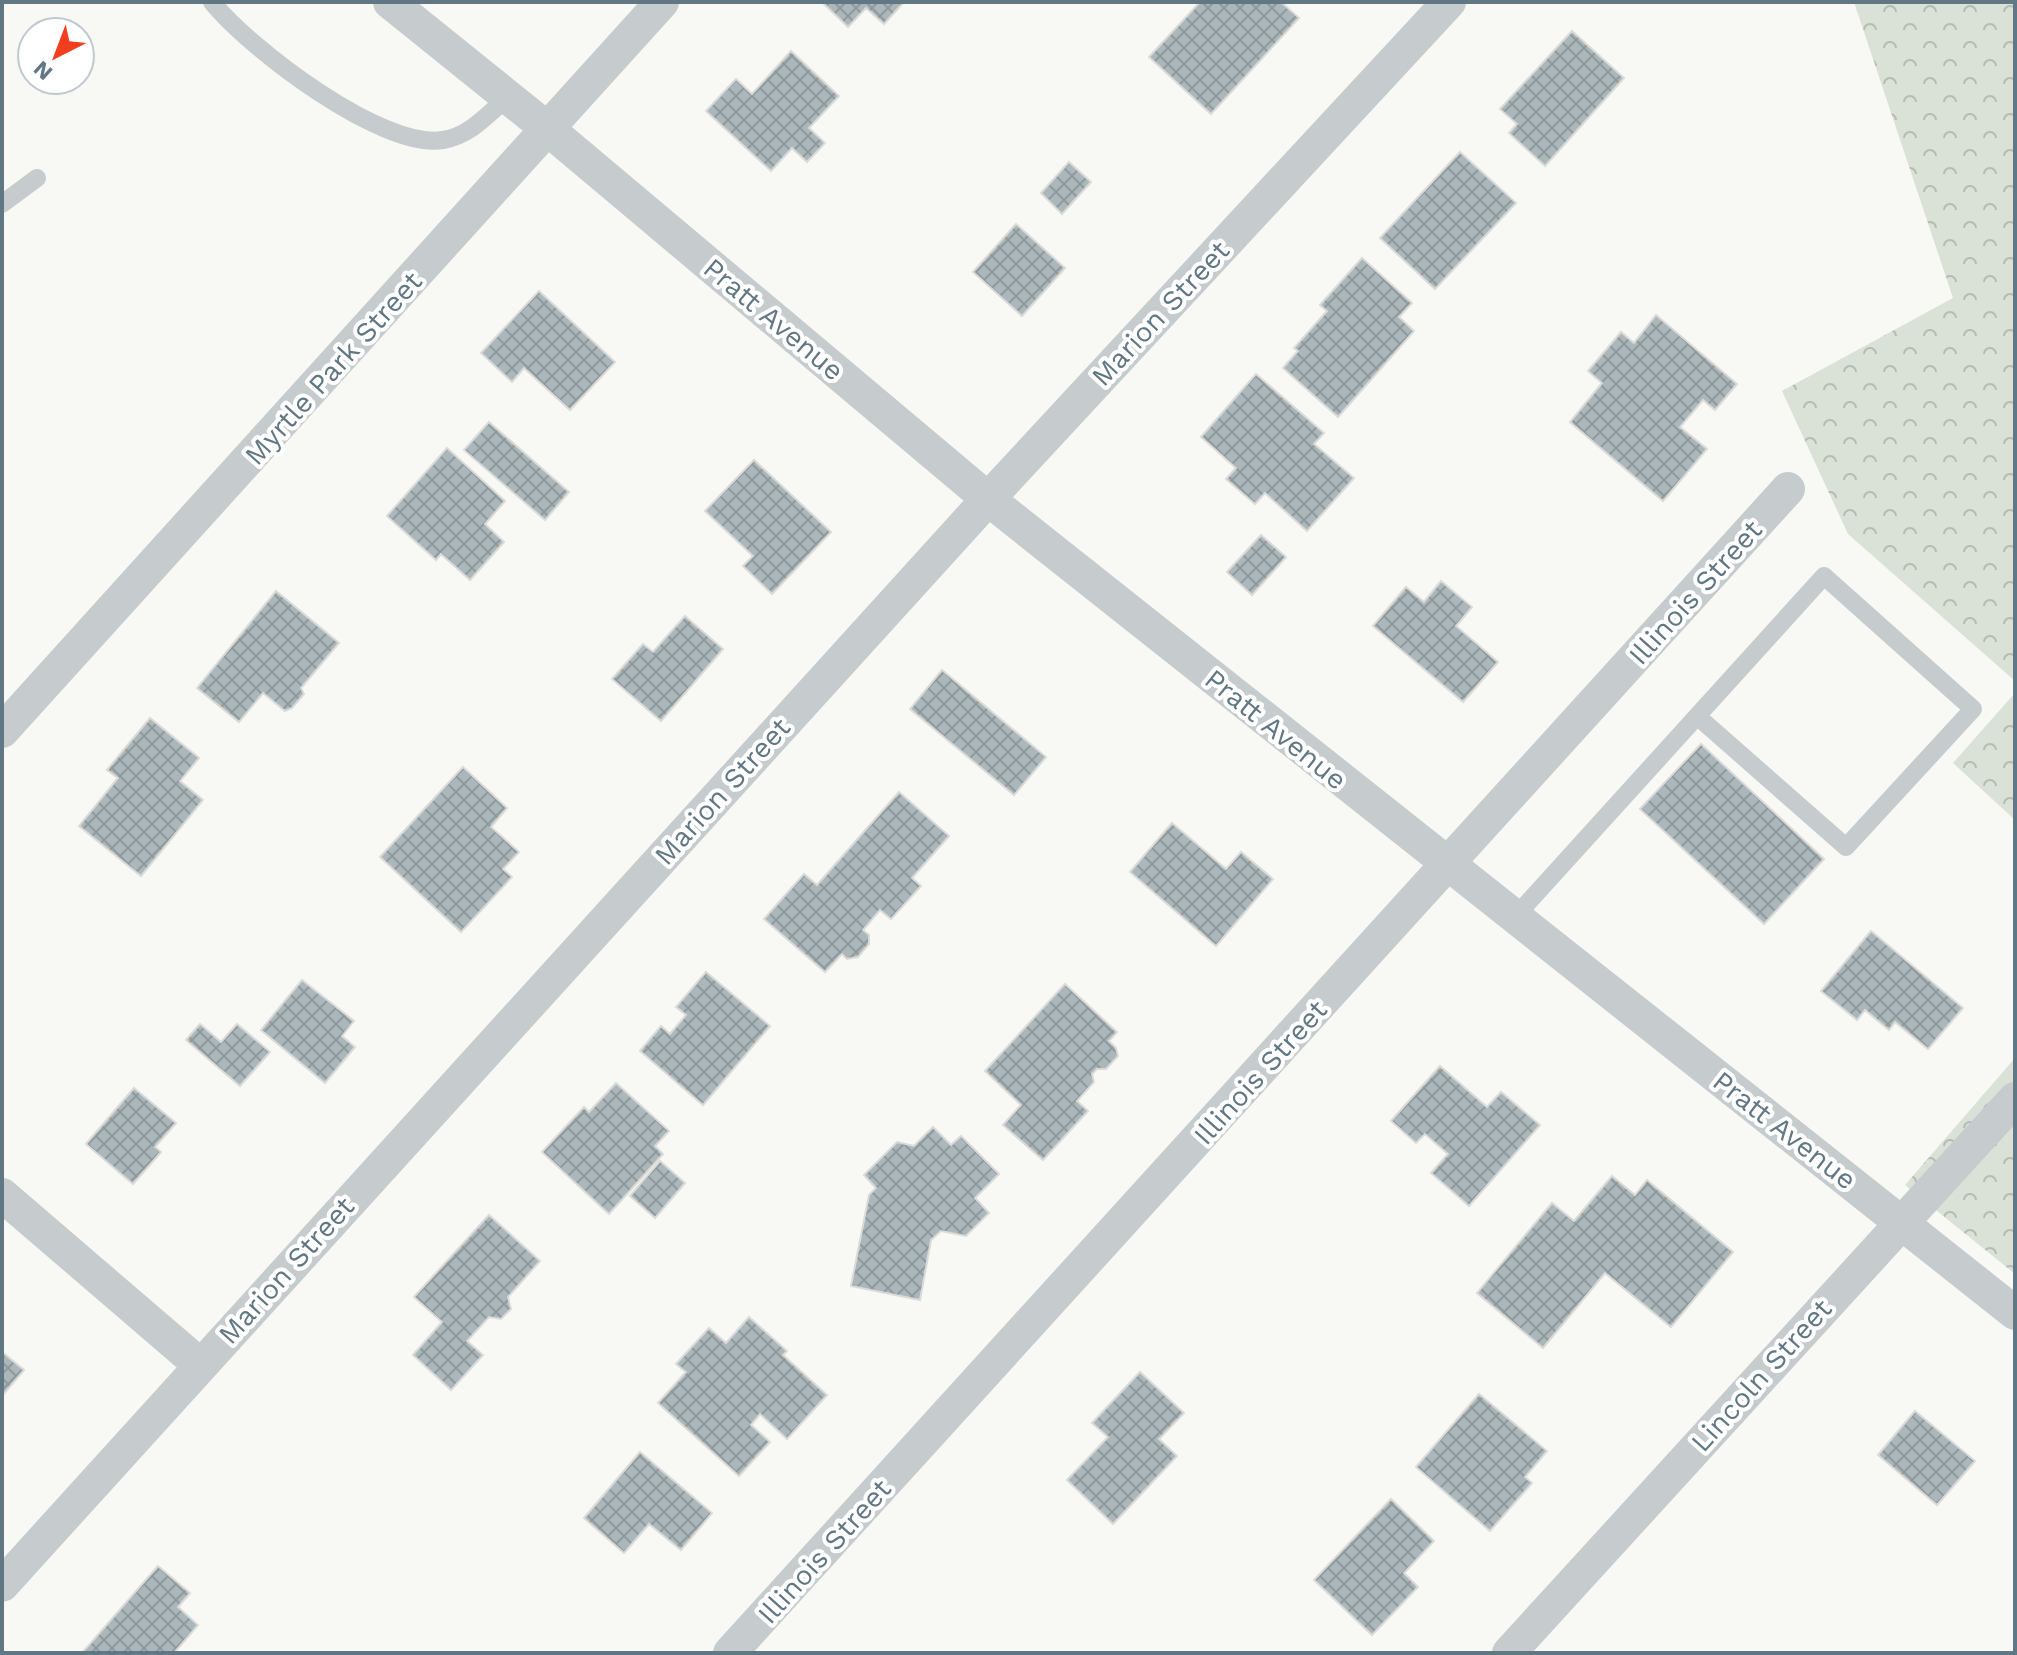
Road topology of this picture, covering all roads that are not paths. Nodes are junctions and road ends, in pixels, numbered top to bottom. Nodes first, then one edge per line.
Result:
1 (212, 2) edge
2 (390, 2) edge
3 (662, 2) edge
4 (1449, 2) edge
5 (508, 97) junction
6 (549, 130) junction
7 (37, 178) dead end
8 (2, 204) edge
9 (1788, 489) dead end
10 (988, 499) junction
11 (1697, 716) junction
12 (2, 731) edge
13 (1448, 866) junction
14 (1514, 918) junction
15 (2015, 1099) edge
16 (2, 1195) edge
17 (1901, 1220) junction
18 (2015, 1313) edge
19 (200, 1365) junction
20 (2, 1585) edge
21 (730, 1653) edge
22 (1509, 1653) edge

1 - 5 lane
2 - 5 street, Pratt Avenue
3 - 6 street, Myrtle Park Street
4 - 10 street, Marion Street
5 - 6 street, Pratt Avenue
6 - 10 street, Pratt Avenue
6 - 12 street, Myrtle Park Street
7 - 8 lane
9 - 13 street, Illinois Street
10 - 13 street, Pratt Avenue
10 - 19 street, Marion Street
11 - 11 lane
11 - 14 lane
13 - 14 street, Pratt Avenue
13 - 21 street, Illinois Street
14 - 17 street, Pratt Avenue
15 - 17 street, Lincoln Street
16 - 19 street
17 - 18 street, Pratt Avenue
17 - 22 street, Lincoln Street
19 - 20 street, Marion Street

